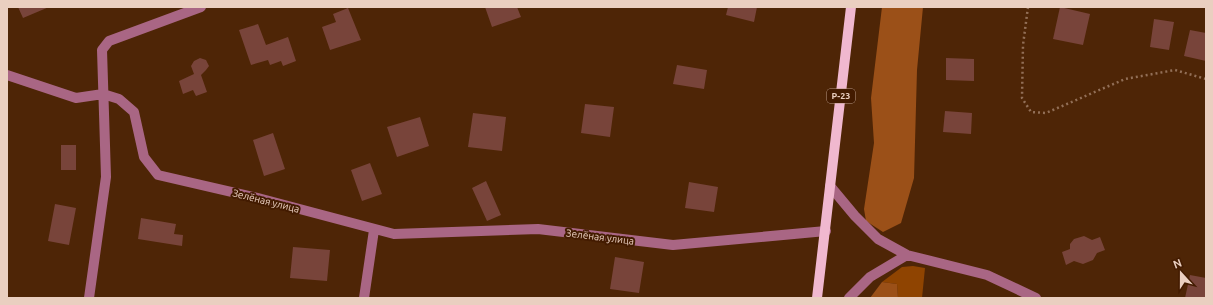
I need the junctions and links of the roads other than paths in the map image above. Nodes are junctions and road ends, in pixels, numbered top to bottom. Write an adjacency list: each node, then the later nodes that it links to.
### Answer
1 (201, 7): 4 (street)
2 (851, 7): 5 (main road, Р-23)
3 (7, 75): 4 (street)
4 (103, 94): 6 (street, Зелёная улица); 9 (street)
5 (830, 186): 7 (main road, Р-23); 8 (street)
6 (374, 230): 7 (street, Зелёная улица); 10 (street)
7 (826, 231): 11 (main road, Р-23)
8 (907, 256): 12 (street); 13 (street)
9 (89, 298)
10 (364, 298)
11 (817, 298)
12 (849, 298)
13 (1036, 298)

